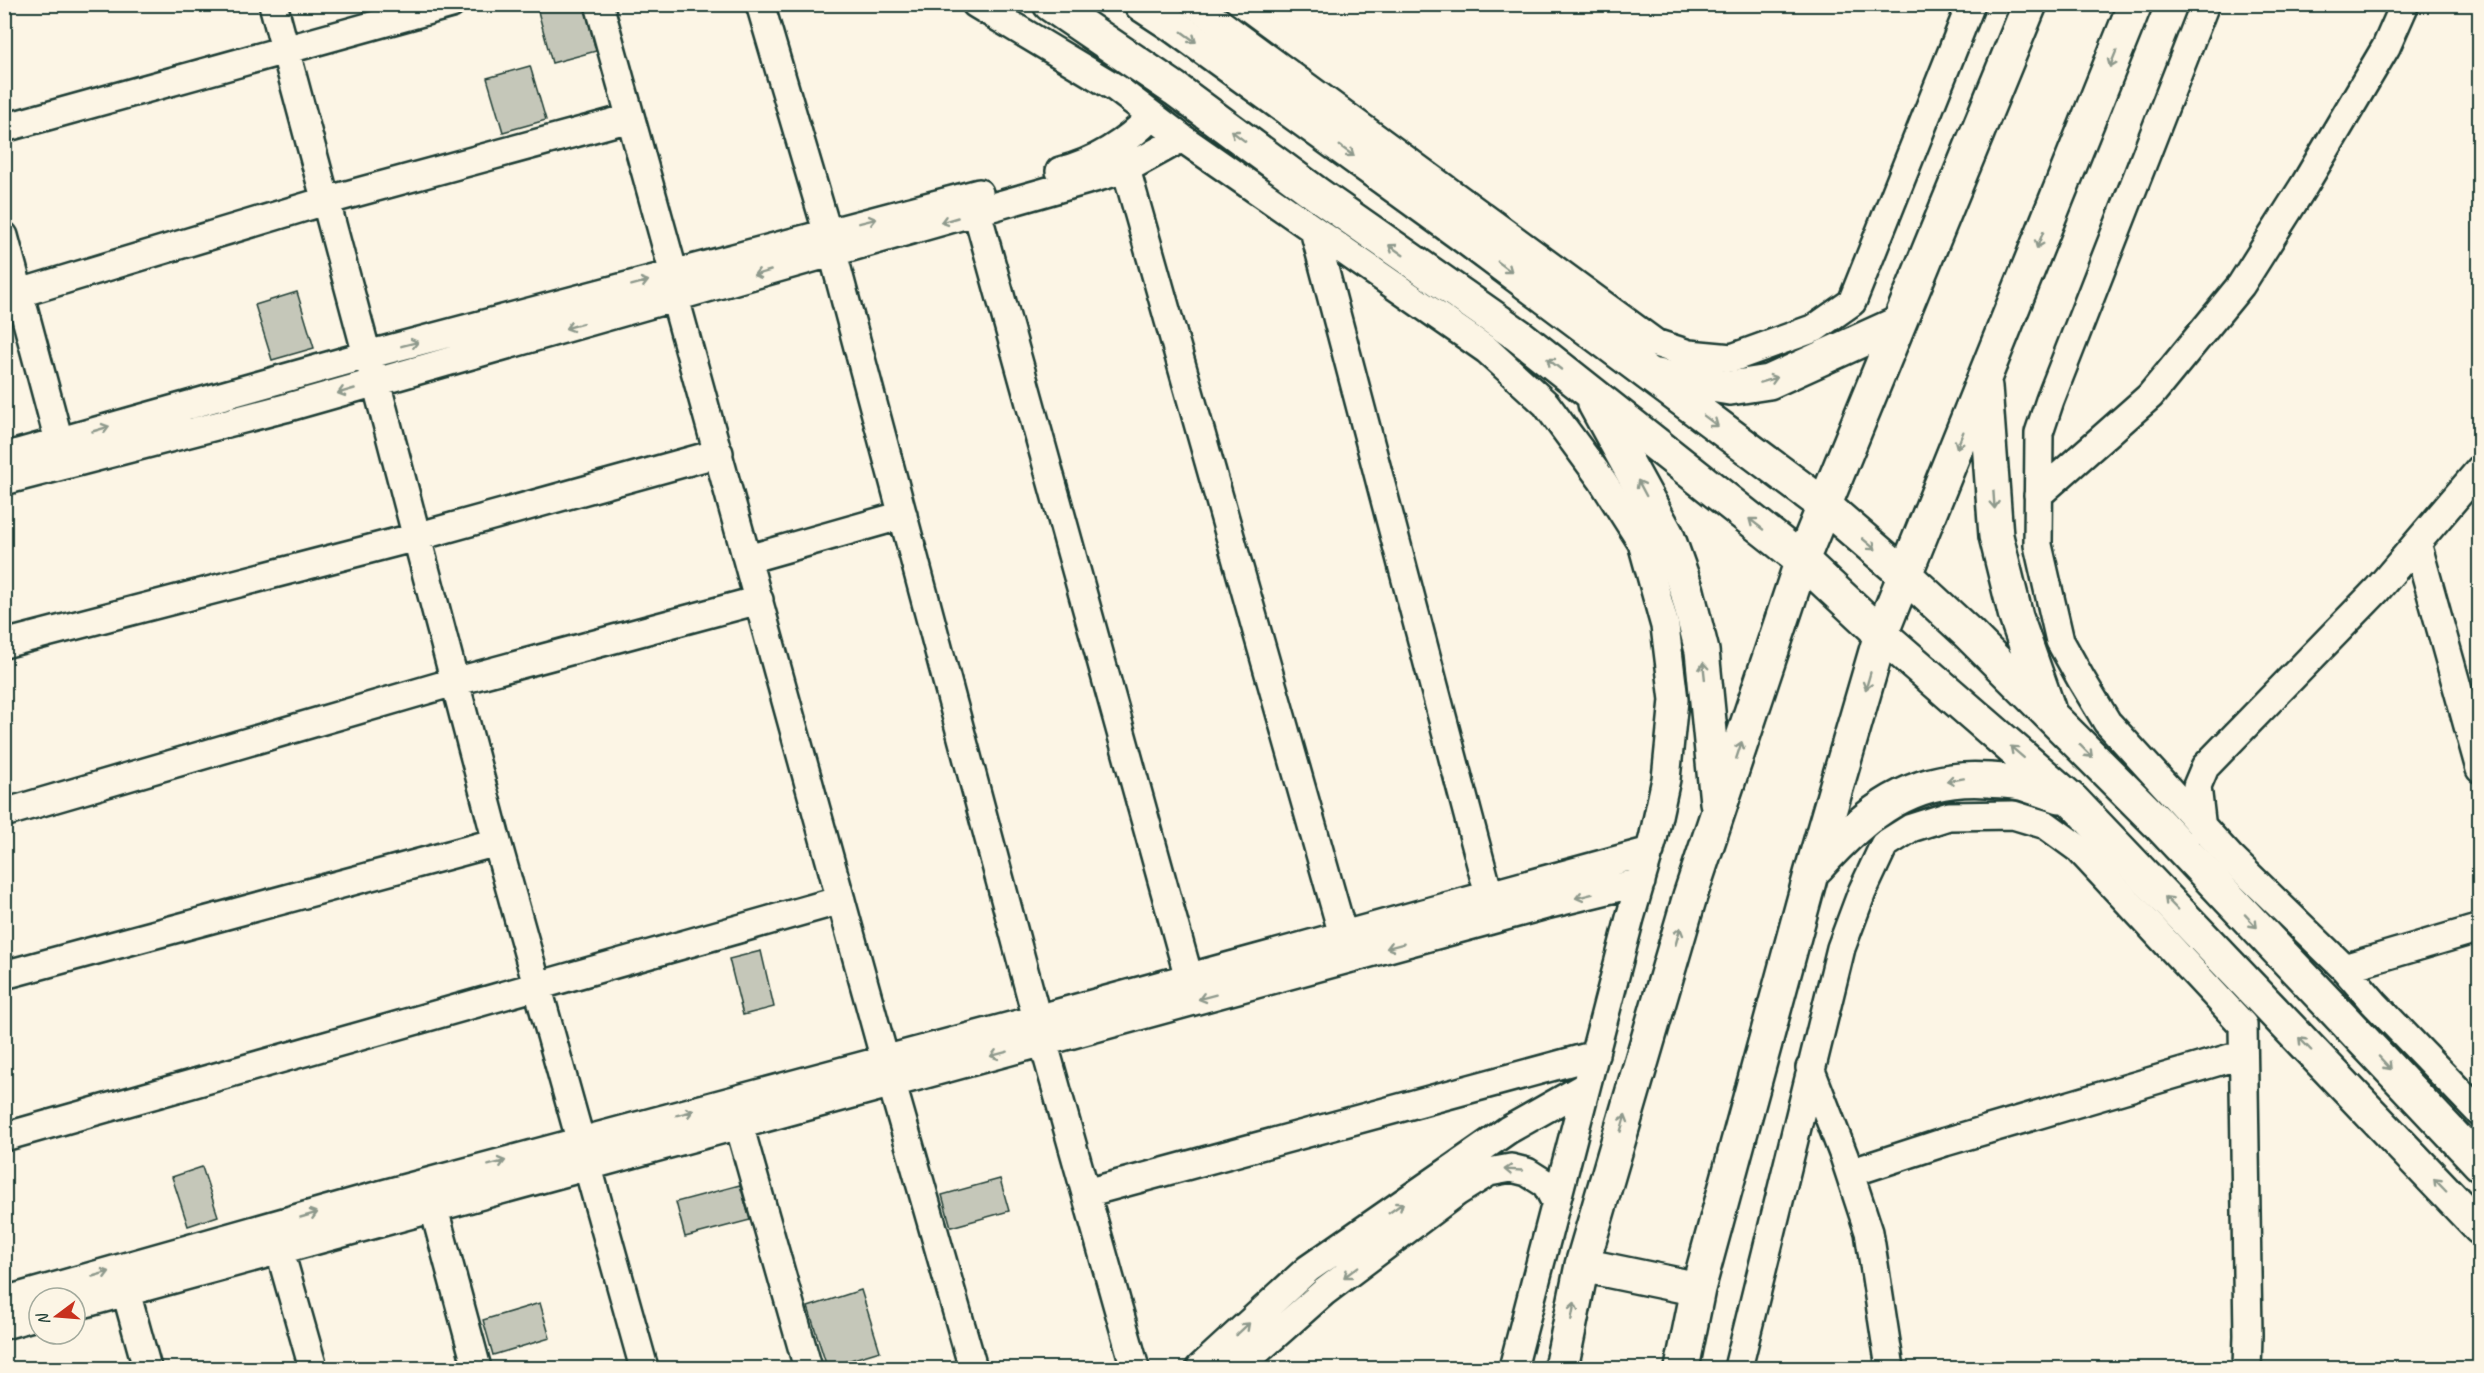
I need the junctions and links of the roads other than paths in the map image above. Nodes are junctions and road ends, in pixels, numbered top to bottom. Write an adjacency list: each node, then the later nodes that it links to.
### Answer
1 (273, 4): 14 (street)
2 (452, 4): 14 (street)
3 (599, 4): 16 (street)
4 (760, 4): 24 (street)
5 (976, 4): 15 (street)
6 (1050, 4): 32 (main road, one-way to 6)
7 (1141, 4): 29 (main road, one-way to 29)
8 (1194, 4): 9 (street)
9 (1971, 4)
10 (2030, 4): 27 (main road)
11 (2135, 4): 30 (main road, one-way to 30)
12 (2205, 4): 38 (street)
13 (2405, 4): 38 (street)
14 (285, 49): 17 (street); 20 (street)
15 (1152, 116): 18 (street); 24 (street, one-way to 15)
16 (630, 118): 20 (street); 25 (street)
17 (4, 128)
18 (1182, 138): 19 (street); 22 (street)
19 (1126, 169): 21 (street); 64 (street)
20 (325, 201): 26 (street); 28 (street)
21 (977, 212): 24 (street, one-way to 24); 67 (street)
22 (1314, 230): 57 (street); 60 (street)
23 (4, 236): 26 (street)
24 (830, 242): 25 (street); 40 (street)
25 (674, 286): 28 (street, one-way to 25); 31 (street, one-way to 31); 34 (street)
26 (20, 293): 33 (street)
27 (1899, 323): 29 (main road, one-way to 27); 39 (main road)
28 (367, 355): 31 (street); 33 (street, one-way to 28)
29 (1649, 375): 39 (main road, one-way to 39)
30 (1984, 379): 45 (main road, one-way to 45); 50 (main road, one-way to 50)
31 (376, 382): 36 (street, one-way to 36); 41 (street)
32 (1587, 390): 44 (main road, one-way to 32); 54 (main road, one-way to 32)
33 (59, 441): 35 (street)
34 (719, 453): 41 (street); 43 (street)
35 (4, 457)
36 (4, 481)
37 (2476, 483): 42 (street)
38 (2038, 495): 55 (street)
39 (1825, 506): 44 (main road); 45 (main road, one-way to 45)
40 (903, 515): 43 (street); 70 (street)
41 (416, 537): 48 (street); 49 (street)
42 (2417, 543): 51 (street); 55 (street)
43 (748, 559): 46 (street)
44 (1802, 560): 47 (main road); 54 (main road, one-way to 44)
45 (1905, 575): 47 (main road); 50 (main road)
46 (759, 600): 49 (street); 62 (street)
47 (1881, 634): 52 (main road, one-way to 47); 58 (main road, one-way to 58)
48 (4, 644)
49 (454, 682): 53 (street); 56 (street)
50 (2050, 715): 61 (main road, one-way to 61)
51 (2480, 769)
52 (2073, 801): 58 (main road, one-way to 58); 86 (main road, one-way to 52)
53 (4, 813)
54 (1718, 813): 88 (main road, one-way to 54)
55 (2200, 823): 61 (street); 65 (street)
56 (497, 842): 66 (street); 68 (street)
57 (1650, 851): 59 (street); 60 (street)
58 (1810, 874): 89 (main road)
59 (1641, 882): 70 (street, one-way to 70); 71 (street)
60 (1489, 895): 64 (street)
61 (2226, 895): 80 (main road, one-way to 80)
62 (842, 900): 68 (street); 74 (street)
63 (2480, 928): 65 (street)
64 (1343, 935): 67 (street)
65 (2344, 968): 76 (street)
66 (4, 975)
67 (1189, 978): 70 (street)
68 (537, 986): 78 (street); 79 (street)
69 (2229, 1010): 72 (street); 73 (street); 110 (street)
70 (1040, 1030): 74 (street); 83 (street)
71 (1595, 1054): 75 (street); 83 (street)
72 (2230, 1058): 82 (street); 109 (street)
73 (1810, 1068): 82 (street); 107 (street)
74 (889, 1072): 77 (street); 79 (street, one-way to 74); 100 (street)
75 (1586, 1086): 84 (street); 102 (street, one-way to 75)
76 (2478, 1109)
77 (739, 1125): 81 (street); 99 (street)
78 (4, 1137)
79 (580, 1141): 81 (street); 87 (street, one-way to 79)
80 (2480, 1164)
81 (589, 1166): 85 (street); 98 (street)
82 (1850, 1173): 108 (street)
83 (1086, 1193): 101 (street)
84 (1556, 1203): 103 (street, one-way to 103); 104 (street)
85 (434, 1209): 87 (street); 97 (street)
86 (2480, 1228)
87 (276, 1238): 90 (street); 91 (street, one-way to 87); 96 (street)
88 (1582, 1265): 89 (main road); 105 (main road, one-way to 88)
89 (1698, 1289): 106 (main road)
90 (126, 1292): 92 (street); 95 (street)
91 (4, 1301)
92 (87, 1303)
93 (27, 1318): 94 (street)
94 (4, 1325)
95 (147, 1368)
96 (313, 1368)
97 (477, 1368)
98 (644, 1368)
99 (808, 1368)
100 (974, 1368)
101 (1134, 1368)
102 (1200, 1368)
103 (1238, 1368)
104 (1514, 1368)
105 (1561, 1368)
106 (1682, 1368)
107 (1738, 1368)
108 (1890, 1368)
109 (2230, 1368)
110 (2247, 1368)

